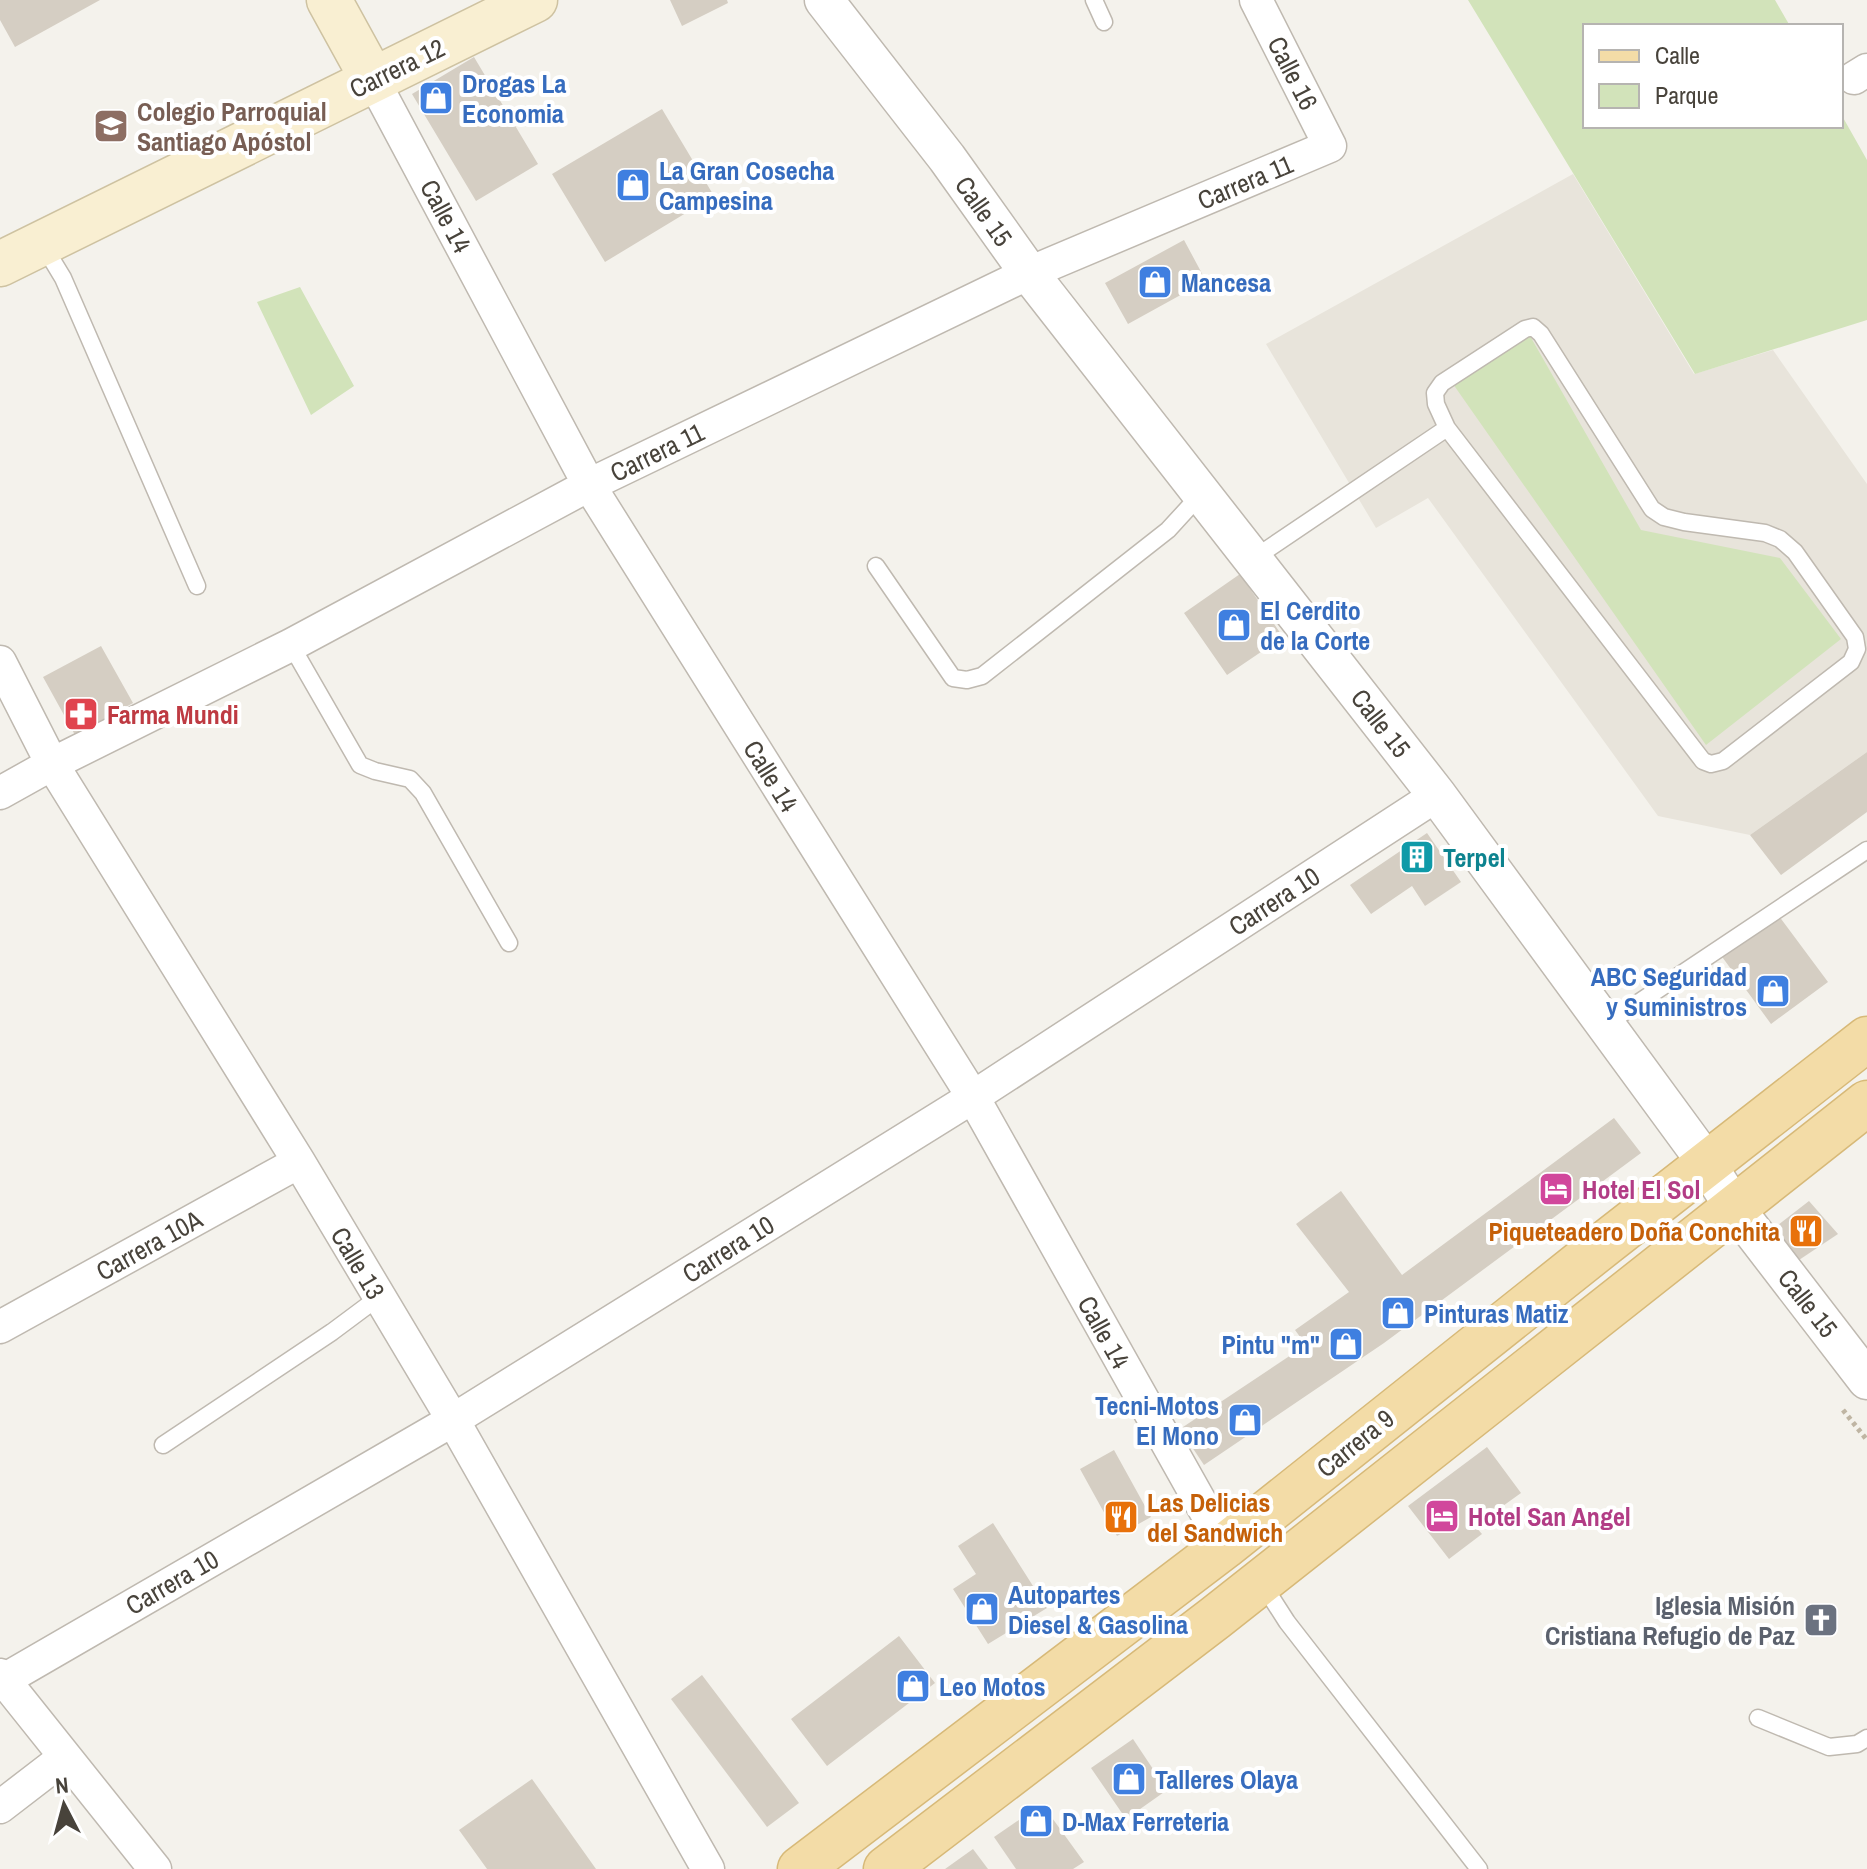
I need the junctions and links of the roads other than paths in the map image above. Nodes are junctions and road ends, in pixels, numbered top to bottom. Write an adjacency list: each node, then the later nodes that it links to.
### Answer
1 (329, 0): 7 (main road, Calle 14)
2 (535, 0): 7 (main road, Carrera 12)
3 (824, 0): 11 (street, Calle 15)
4 (1094, 0): 6 (lane)
5 (1256, 0): 8 (street, Calle 16)
6 (1104, 22)
7 (373, 80): 9 (main road, Carrera 12); 13 (street, Calle 14)
8 (1330, 146): 11 (street, Carrera 11)
9 (42, 243): 10 (main road, Carrera 12); 17 (lane)
10 (0, 264)
11 (1029, 273): 13 (street, Carrera 11); 14 (street, Calle 15)
12 (1447, 428): 12 (lane); 15 (lane)
13 (589, 485): 18 (street, Carrera 11); 27 (street, Calle 14)
14 (1201, 494): 15 (street, Calle 15); 16 (lane)
15 (1253, 559): 22 (street, Calle 15)
16 (876, 566)
17 (197, 586)
18 (291, 645): 20 (street, Carrera 11); 24 (lane)
19 (0, 662): 20 (street, Calle 13)
20 (52, 764): 21 (street, Carrera 11); 29 (street, Calle 13)
21 (0, 793)
22 (1437, 795): 25 (street, Calle 15); 27 (street, Carrera 10)
23 (1864, 858): 25 (lane)
24 (509, 943)
25 (1605, 1025): 30 (street, Calle 15)
26 (1867, 1039): 30 (main road, Carrera 9)
27 (973, 1097): 35 (street, Carrera 10); 37 (street, Calle 14)
28 (1867, 1103): 31 (main road, Carrera 9)
29 (299, 1162): 32 (street, Calle 13); 33 (street, Carrera 10A)
30 (1706, 1164): 31 (street, Calle 15); 37 (main road, Carrera 9)
31 (1734, 1207): 34 (street, Calle 15); 38 (main road, Carrera 9)
32 (379, 1297): 35 (street, Calle 13); 36 (lane)
33 (0, 1327)
34 (1867, 1380)
35 (453, 1420): 39 (street, Carrera 10); 45 (street, Calle 13)
36 (163, 1445)
37 (1225, 1546): 46 (main road, Carrera 9)
38 (1261, 1582): 47 (main road, Carrera 9); 48 (lane)
39 (2, 1677): 42 (street)
40 (1758, 1718): 41 (lane)
41 (1867, 1738)
42 (65, 1757): 43 (street); 44 (street)
43 (0, 1807)
44 (155, 1869)
45 (708, 1869)
46 (800, 1869)
47 (886, 1869)
48 (1479, 1869)

